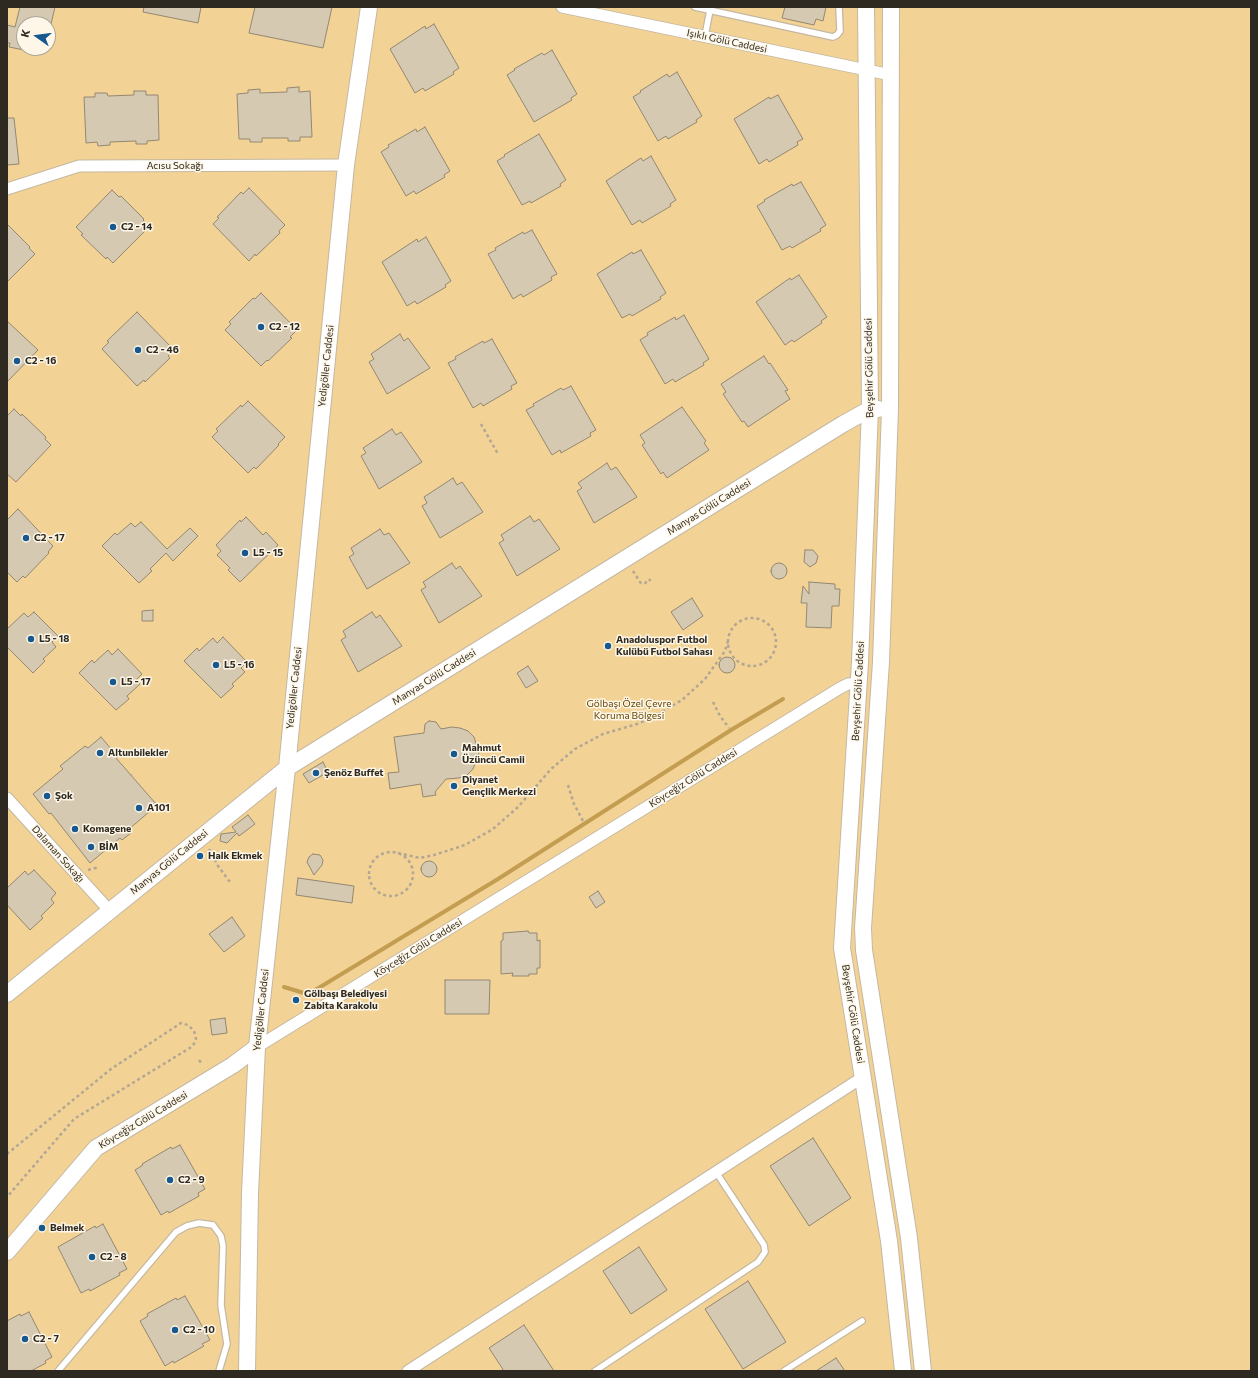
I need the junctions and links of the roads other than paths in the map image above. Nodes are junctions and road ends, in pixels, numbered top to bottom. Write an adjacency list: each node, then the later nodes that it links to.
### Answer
1 (369, 7): 11 (main road, Yedigöller Caddesi)
2 (562, 7): 8 (street, Işıklı Gölü Caddesi)
3 (695, 7): 7 (lane)
4 (840, 7): 7 (lane)
5 (866, 7): 9 (main road, Beyşehir Gölü Caddesi)
6 (891, 7): 10 (main road)
7 (710, 10): 8 (lane)
8 (705, 36): 9 (street, Işıklı Gölü Caddesi)
9 (865, 69): 10 (street, Işıklı Gölü Caddesi); 13 (main road, Beyşehir Gölü Caddesi)
10 (891, 75): 14 (main road)
11 (346, 164): 12 (street, Acısu Sokağı); 20 (main road, Yedigöller Caddesi)
12 (7, 189)
13 (870, 409): 14 (main road); 15 (main road, Beyşehir Gölü Caddesi); 20 (main road, Manyas Gölü Caddesi)
14 (890, 410): 16 (main road)
15 (860, 662): 16 (main road); 17 (main road, Beyşehir Gölü Caddesi)
16 (881, 662): 19 (main road)
17 (859, 684): 18 (main road, Beyşehir Gölü Caddesi); 24 (street, Köyceğiz Gölü Caddesi)
18 (858, 700): 19 (main road); 25 (main road, Beyşehir Gölü Caddesi)
19 (878, 701): 36 (main road)
20 (287, 768): 22 (main road, Manyas Gölü Caddesi); 24 (main road, Yedigöller Caddesi)
21 (7, 798): 22 (street, Dalaman Sokağı)
22 (109, 910): 23 (main road, Manyas Gölü Caddesi)
23 (7, 994)
24 (257, 1048): 27 (main road, Köyceğiz Gölü Caddesi); 31 (main road, Yedigöller Caddesi)
25 (863, 1077): 26 (street); 35 (main road, Beyşehir Gölü Caddesi)
26 (716, 1172): 32 (street); 33 (lane)
27 (7, 1252)
28 (862, 1321): 34 (lane)
29 (58, 1371): 30 (lane)
30 (219, 1371)
31 (247, 1371)
32 (408, 1371)
33 (595, 1371)
34 (784, 1371)
35 (903, 1371)
36 (923, 1371)

